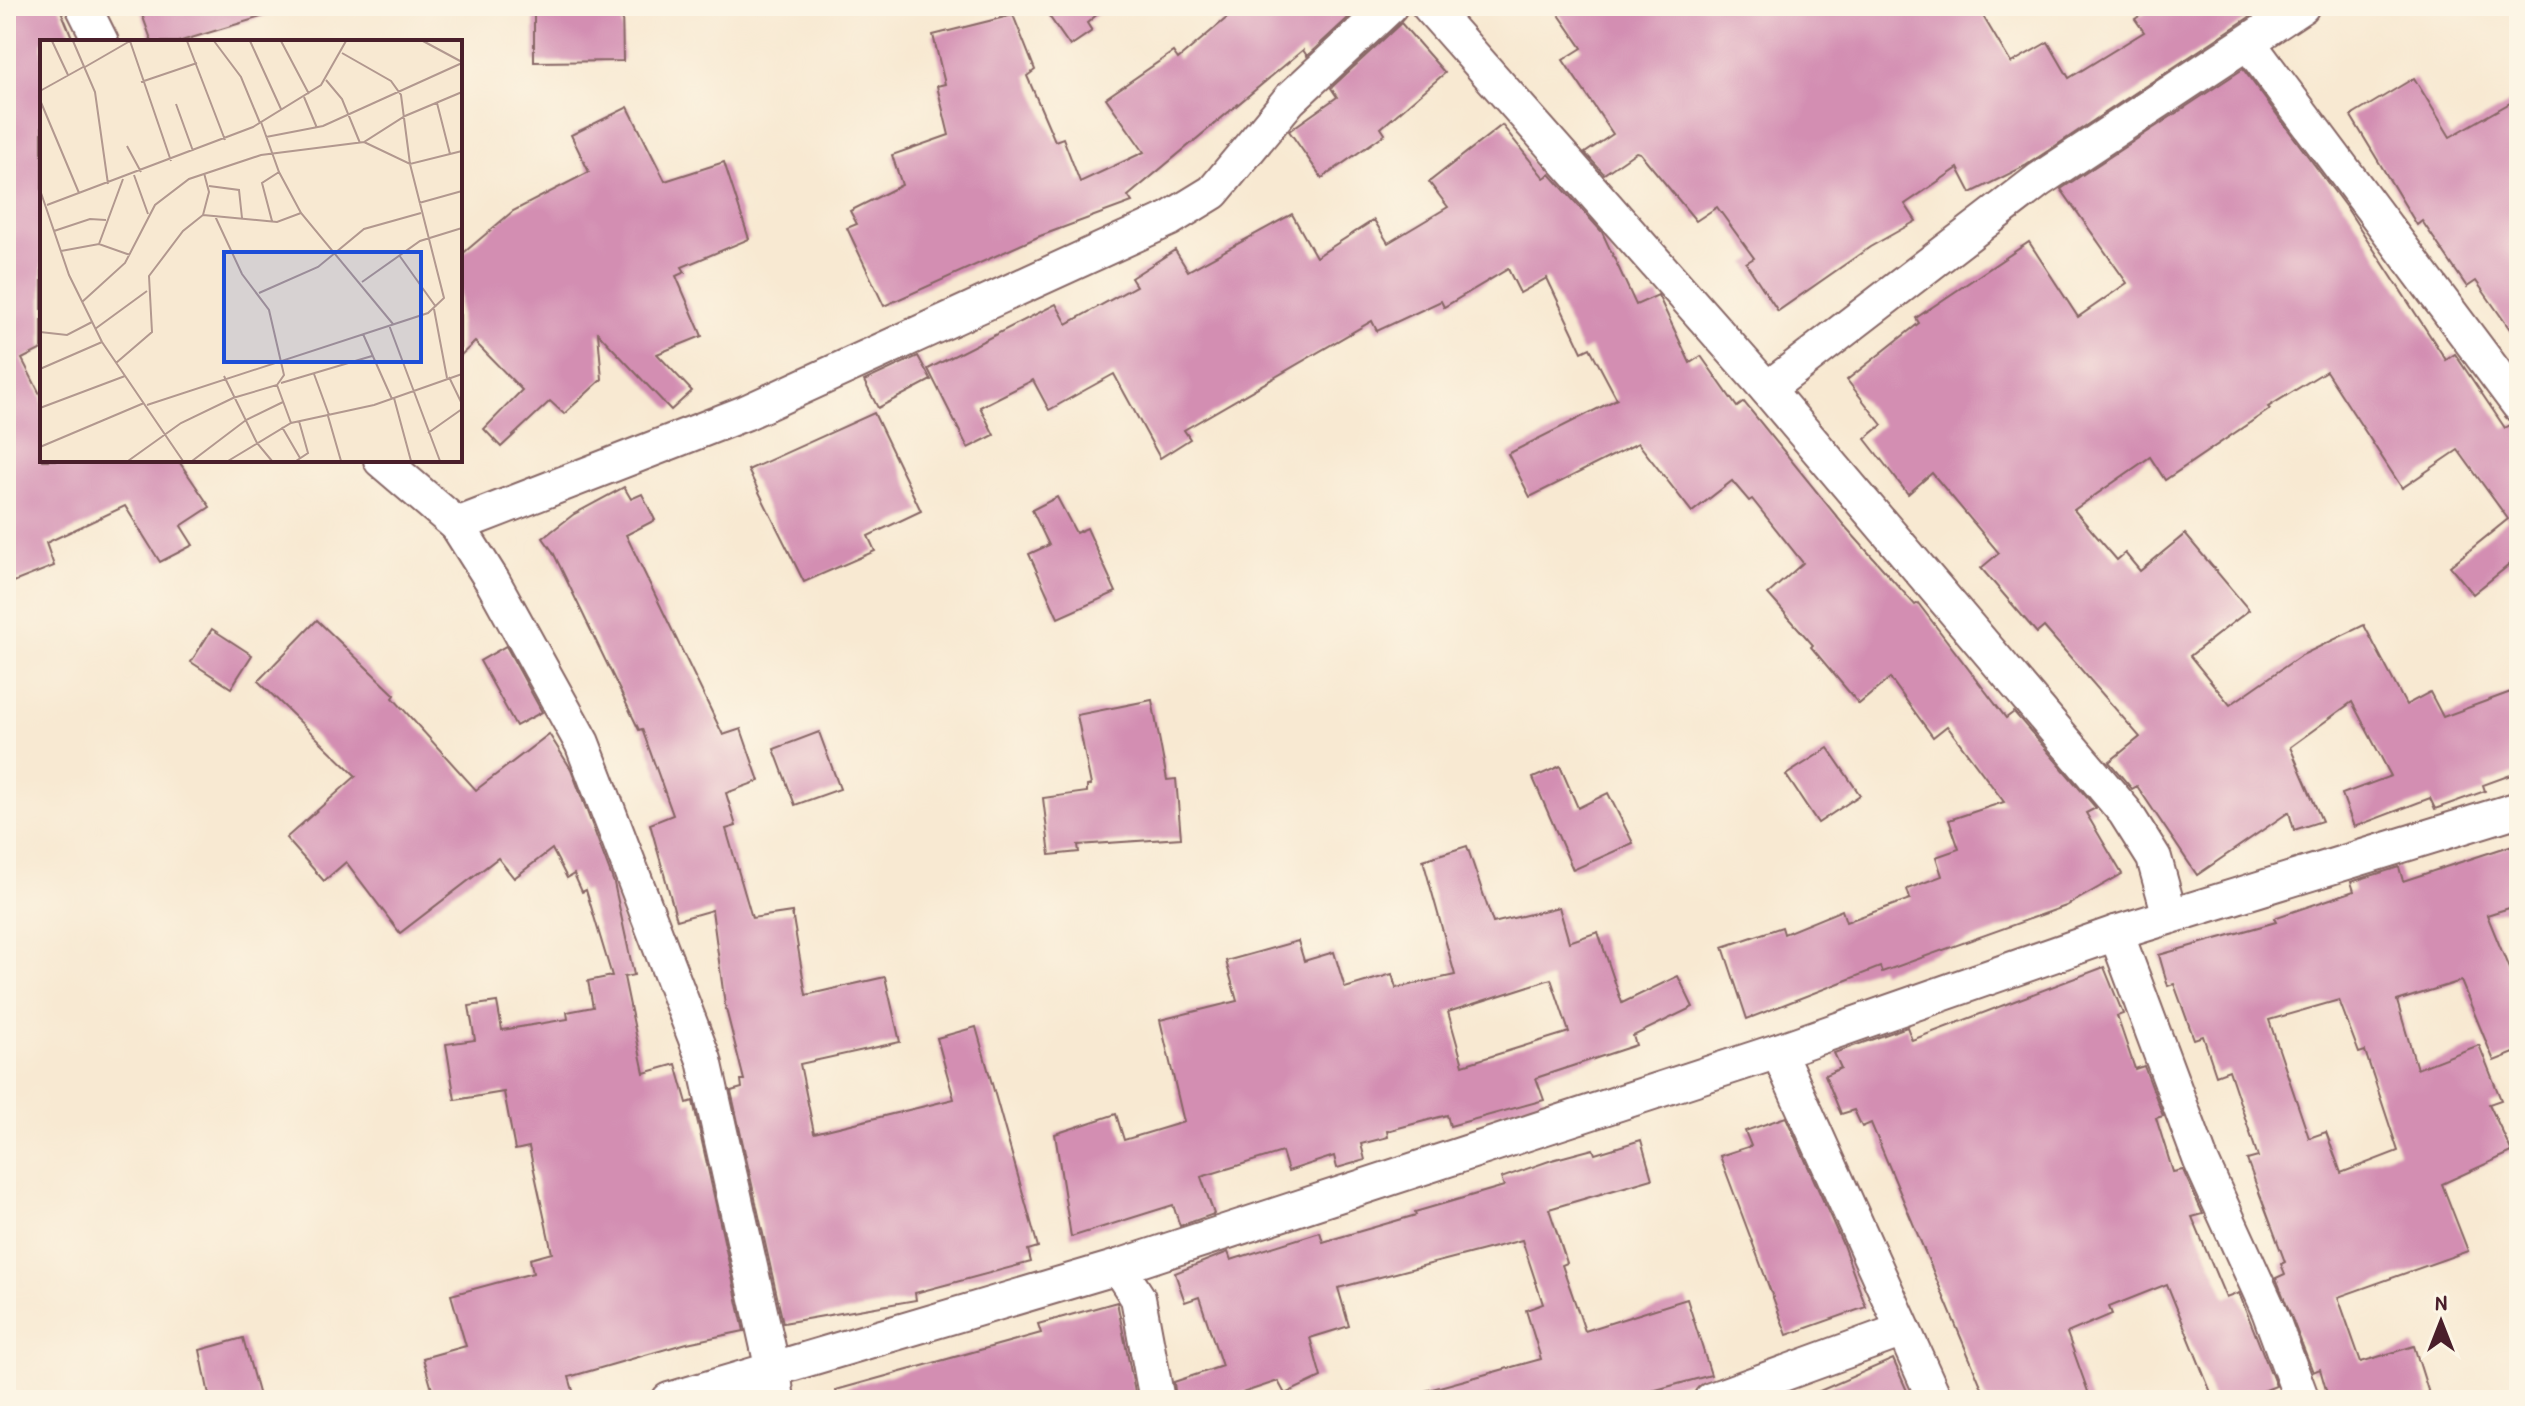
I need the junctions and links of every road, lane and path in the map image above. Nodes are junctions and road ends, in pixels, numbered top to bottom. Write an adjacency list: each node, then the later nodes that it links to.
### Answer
1 (83, 6): 5 (street)
2 (1390, 6): 10 (street)
3 (1429, 6): 7 (street)
4 (2302, 6): 6 (street)
5 (100, 40)
6 (2249, 44): 7 (street); 8 (street)
7 (1767, 389): 12 (street)
8 (2519, 405)
9 (383, 462): 10 (street)
10 (457, 525): 17 (street)
11 (2519, 809): 12 (street)
12 (2170, 916): 13 (street)
13 (2116, 933): 14 (street); 22 (street)
14 (1778, 1051): 15 (street); 16 (street)
15 (1118, 1267): 17 (street); 19 (street)
16 (1903, 1330): 20 (street); 21 (street)
17 (775, 1385): 18 (street)
18 (669, 1400)
19 (1157, 1400)
20 (1711, 1400)
21 (1935, 1400)
22 (2302, 1400)

